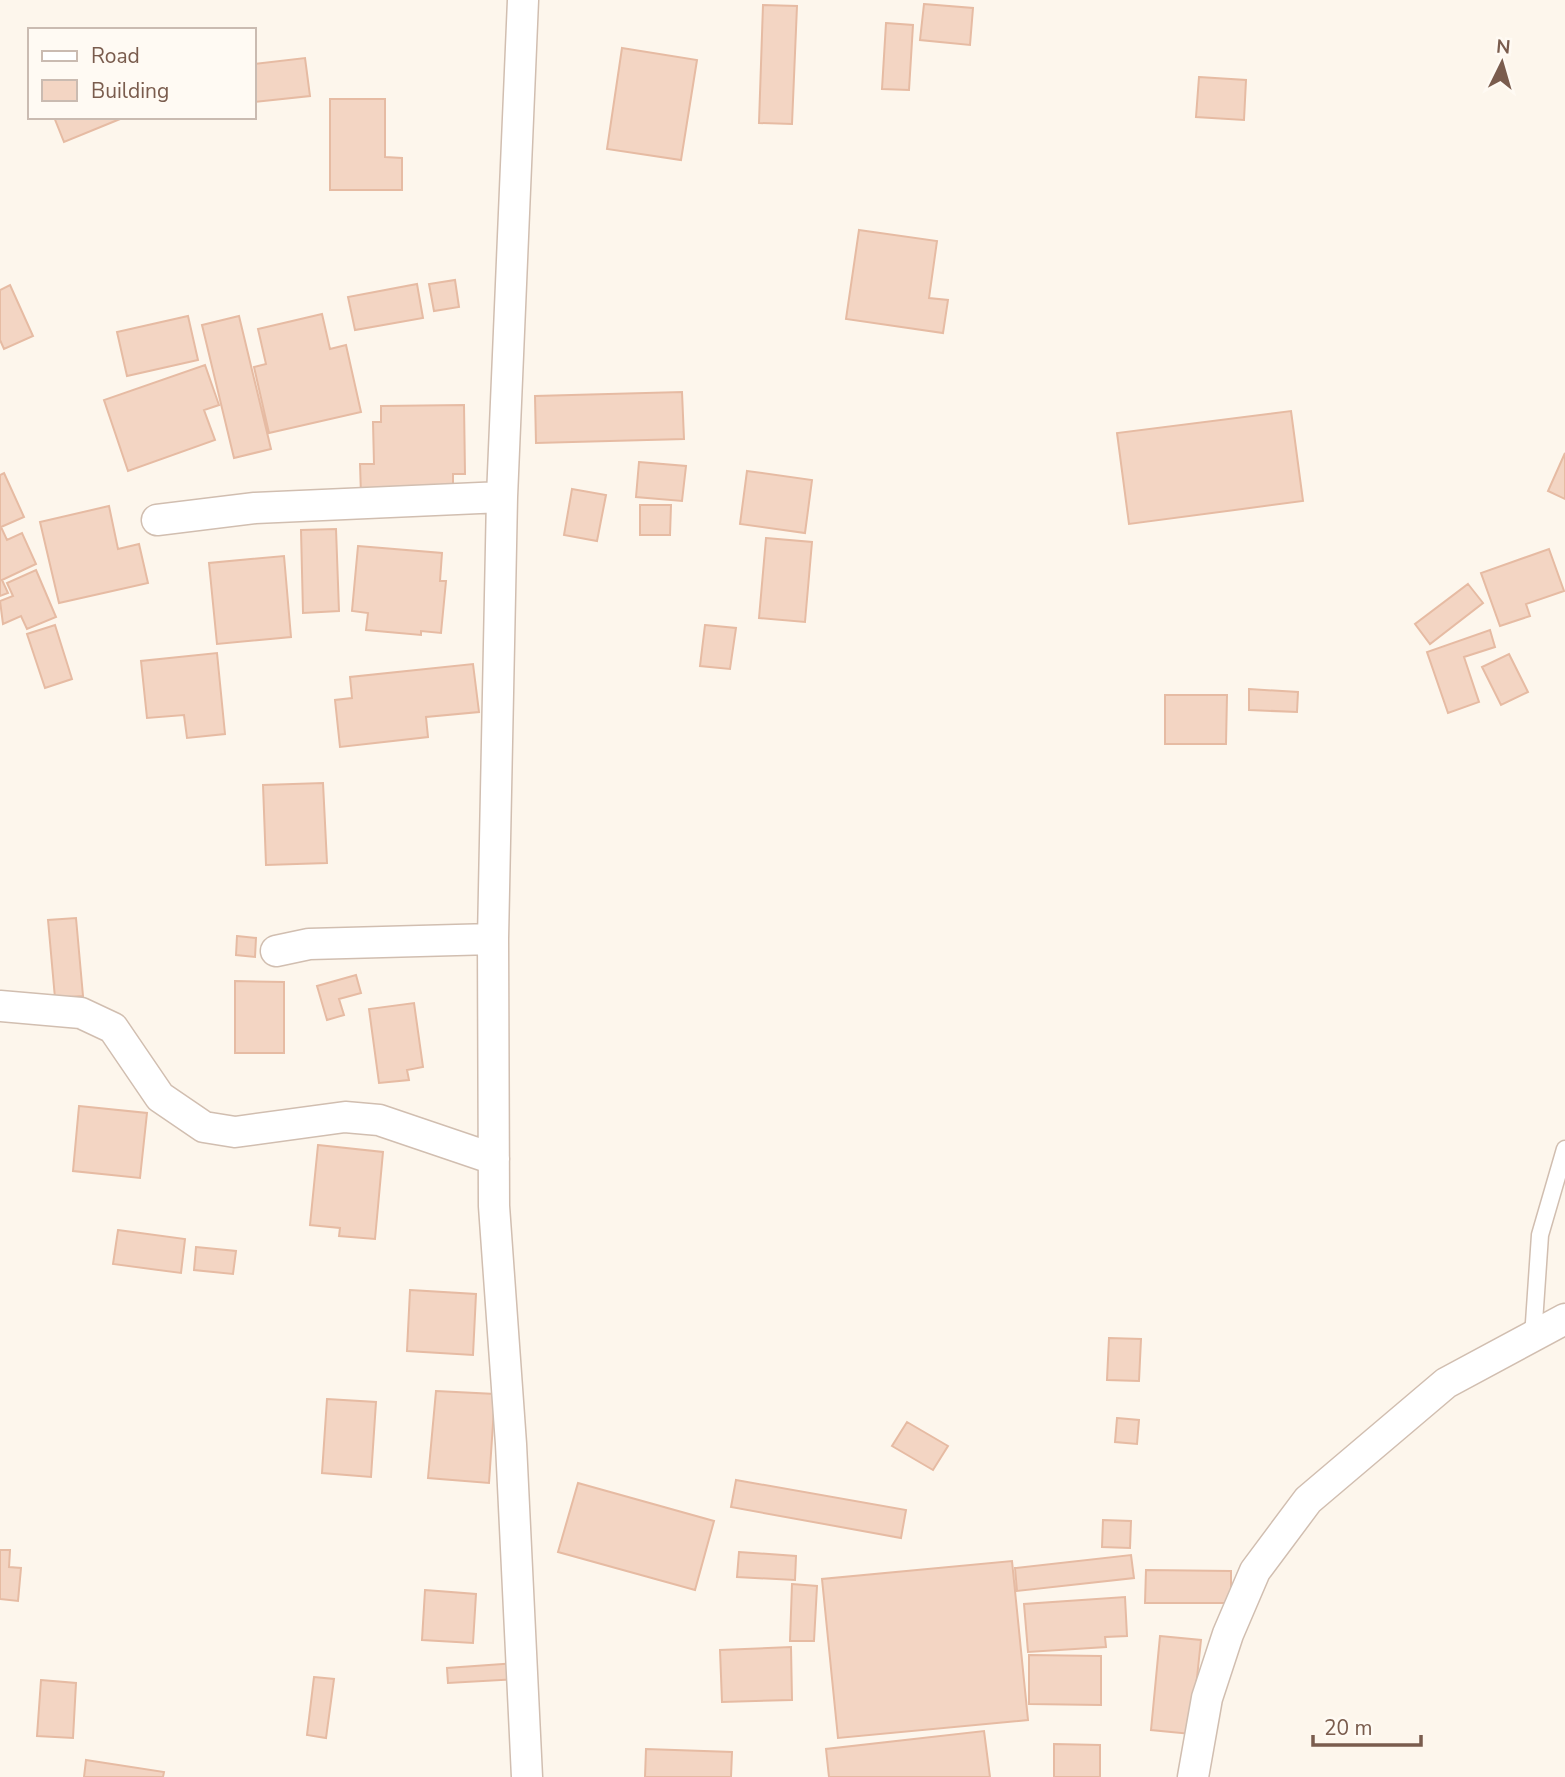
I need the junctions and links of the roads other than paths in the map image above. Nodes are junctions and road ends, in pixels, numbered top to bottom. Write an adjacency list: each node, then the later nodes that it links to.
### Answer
1 (523, 0): 2 (street)
2 (502, 497): 3 (street); 4 (street)
3 (157, 520)
4 (493, 939): 5 (street); 8 (street)
5 (276, 951)
6 (0, 1006): 8 (street)
7 (1565, 1149): 10 (lane)
8 (494, 1159): 11 (street)
9 (1565, 1319): 10 (street)
10 (1533, 1337): 12 (street)
11 (527, 1777)
12 (1193, 1777)

